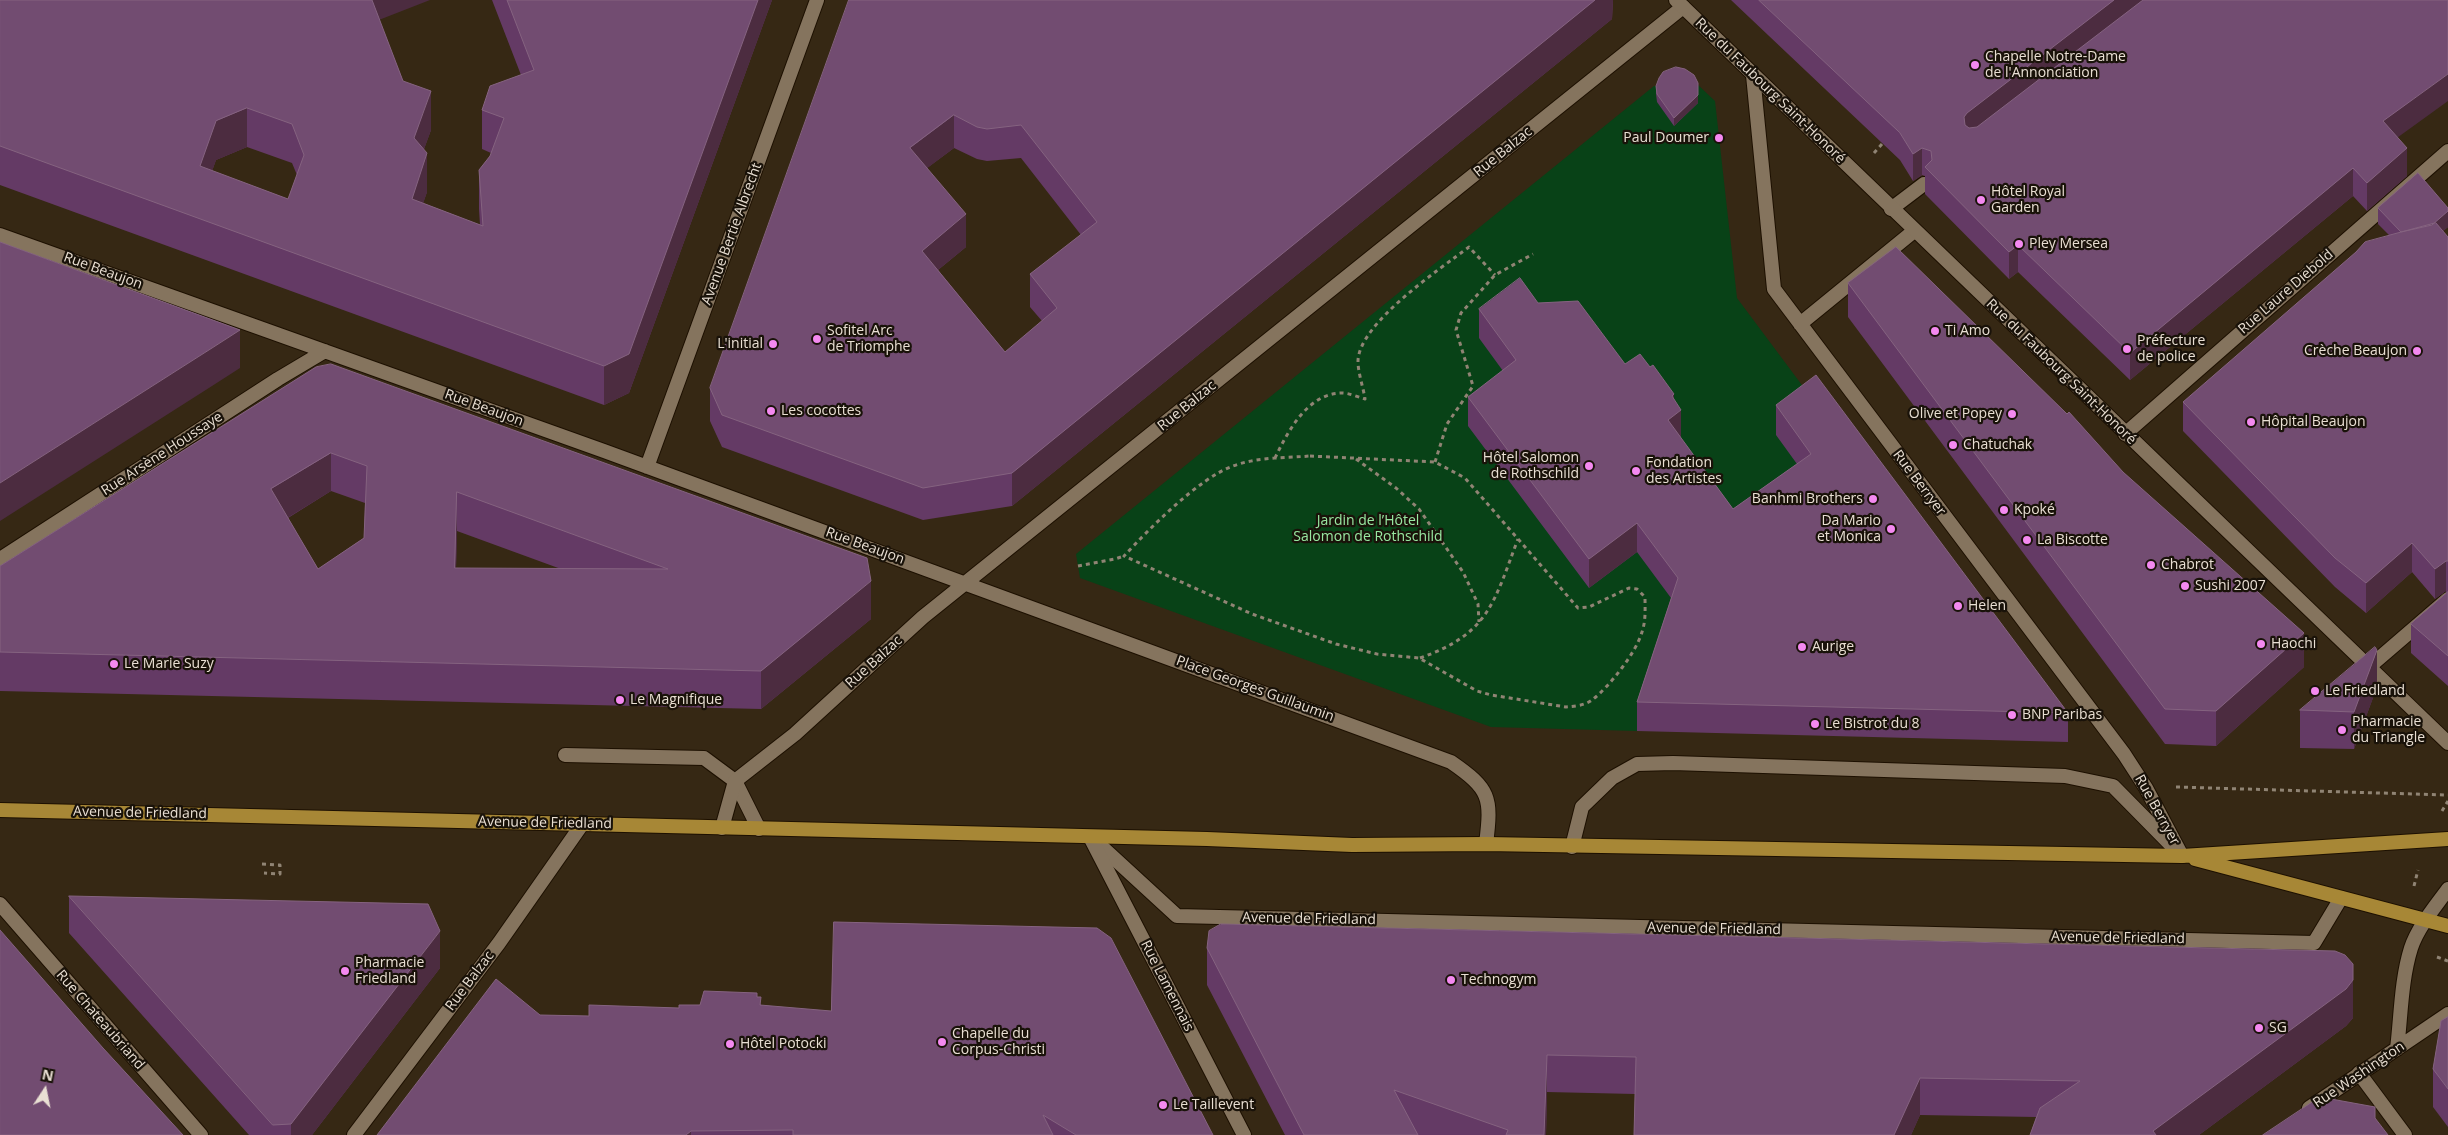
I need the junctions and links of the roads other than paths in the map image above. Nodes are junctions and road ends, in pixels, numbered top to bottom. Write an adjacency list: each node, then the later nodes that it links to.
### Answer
1 (817, 0): 12 (street, Avenue Bertie Albrecht)
2 (1679, 3): 3 (street, Rue du Faubourg Saint-Honoré); 14 (street, Rue Balzac)
3 (1753, 75): 6 (street, Rue du Faubourg Saint-Honoré); 9 (street, Rue Berryer)
4 (2448, 151): 11 (street, Rue Laure Diebold)
5 (1924, 184): 6 (street)
6 (1891, 209): 7 (street, Rue du Faubourg Saint-Honoré)
7 (1914, 231): 9 (street); 11 (street, Rue du Faubourg Saint-Honoré)
8 (0, 235): 10 (street, Rue Beaujon)
9 (1800, 324): 28 (street, Rue Berryer)
10 (325, 350): 12 (street, Rue Beaujon); 13 (street, Rue Arsène Houssaye)
11 (2124, 434): 16 (street, Rue du Faubourg Saint-Honoré)
12 (647, 468): 14 (street, Rue Beaujon)
13 (0, 559)
14 (967, 583): 19 (street, Rue Balzac); 26 (street, Place Georges Guillaumin)
15 (2448, 599): 16 (street)
16 (2369, 667): 17 (street, Rue du Faubourg Saint-Honoré)
17 (2448, 742)
18 (565, 755): 19 (street)
19 (735, 781): 22 (street); 23 (street)
20 (0, 810): 21 (main road, Avenue de Friedland)
21 (583, 823): 22 (main road, Avenue de Friedland); 39 (street, Rue Balzac)
22 (722, 828): 23 (main road, Avenue de Friedland)
23 (759, 830): 24 (main road, Avenue de Friedland)
24 (1090, 837): 26 (main road, Avenue de Friedland); 30 (street, Avenue de Friedland); 40 (street, Rue Lamennais)
25 (2448, 839): 28 (main road, Avenue de Friedland)
26 (1486, 844): 27 (main road, Avenue de Friedland)
27 (1572, 847): 28 (main road, Avenue de Friedland); 28 (street)
28 (2182, 856): 30 (main road, Avenue de Friedland)
29 (2448, 889): 32 (street)
30 (2341, 898): 32 (main road, Avenue de Friedland)
31 (0, 904): 38 (street, Rue Chateaubriand)
32 (2426, 921): 33 (main road, Avenue de Friedland); 35 (street)
33 (2448, 926)
34 (2448, 1014): 35 (street, Rue Washington)
35 (2397, 1049): 36 (street, Rue Washington)
36 (2359, 1073): 37 (street, Rue Washington); 41 (street)
37 (2296, 1116)
38 (201, 1135)
39 (354, 1135)
40 (1244, 1135)
41 (2405, 1135)

